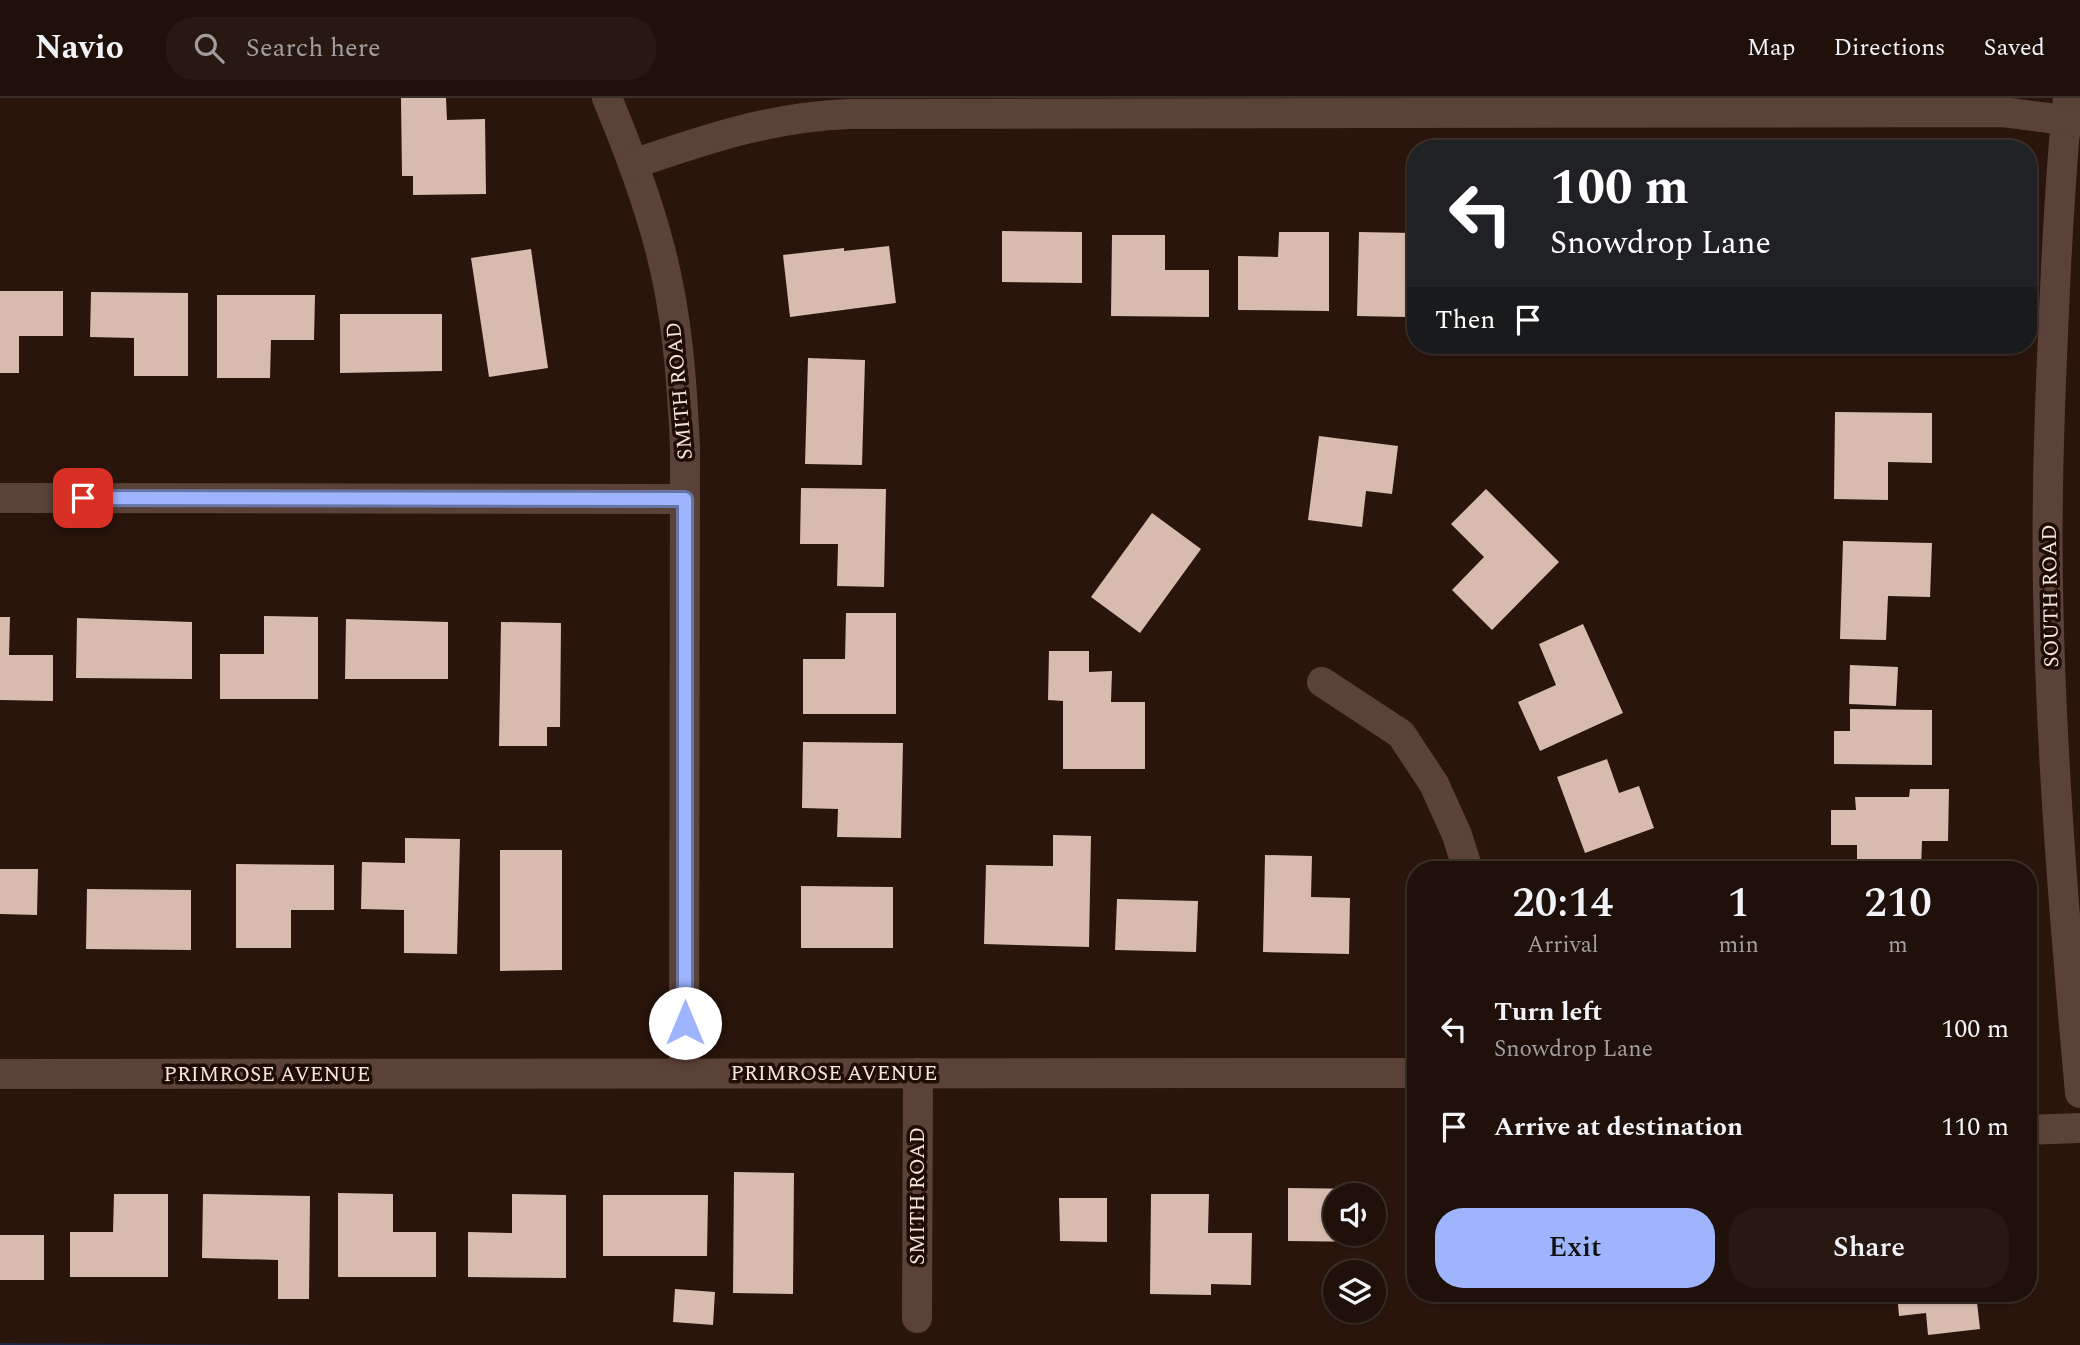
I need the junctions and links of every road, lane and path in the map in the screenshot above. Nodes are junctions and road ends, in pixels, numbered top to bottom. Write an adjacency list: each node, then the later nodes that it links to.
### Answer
1 (607, 98): 3 (street, SMITH ROAD)
2 (2071, 113): 3 (street); 8 (street, SOUTH ROAD)
3 (634, 164): 5 (street, SMITH ROAD)
4 (0, 498): 5 (street)
5 (685, 499): 9 (street, SMITH ROAD)
6 (1322, 682): 7 (street)
7 (1465, 861)
8 (2073, 930): 13 (street, SOUTH ROAD)
9 (684, 1073): 10 (street, PRIMROSE AVENUE); 12 (street, PRIMROSE AVENUE)
10 (918, 1073): 11 (street, PRIMROSE AVENUE); 16 (street, SMITH ROAD)
11 (1407, 1073)
12 (0, 1074)
13 (2080, 1093)
14 (2080, 1128): 15 (street)
15 (2037, 1130)
16 (916, 1318)

